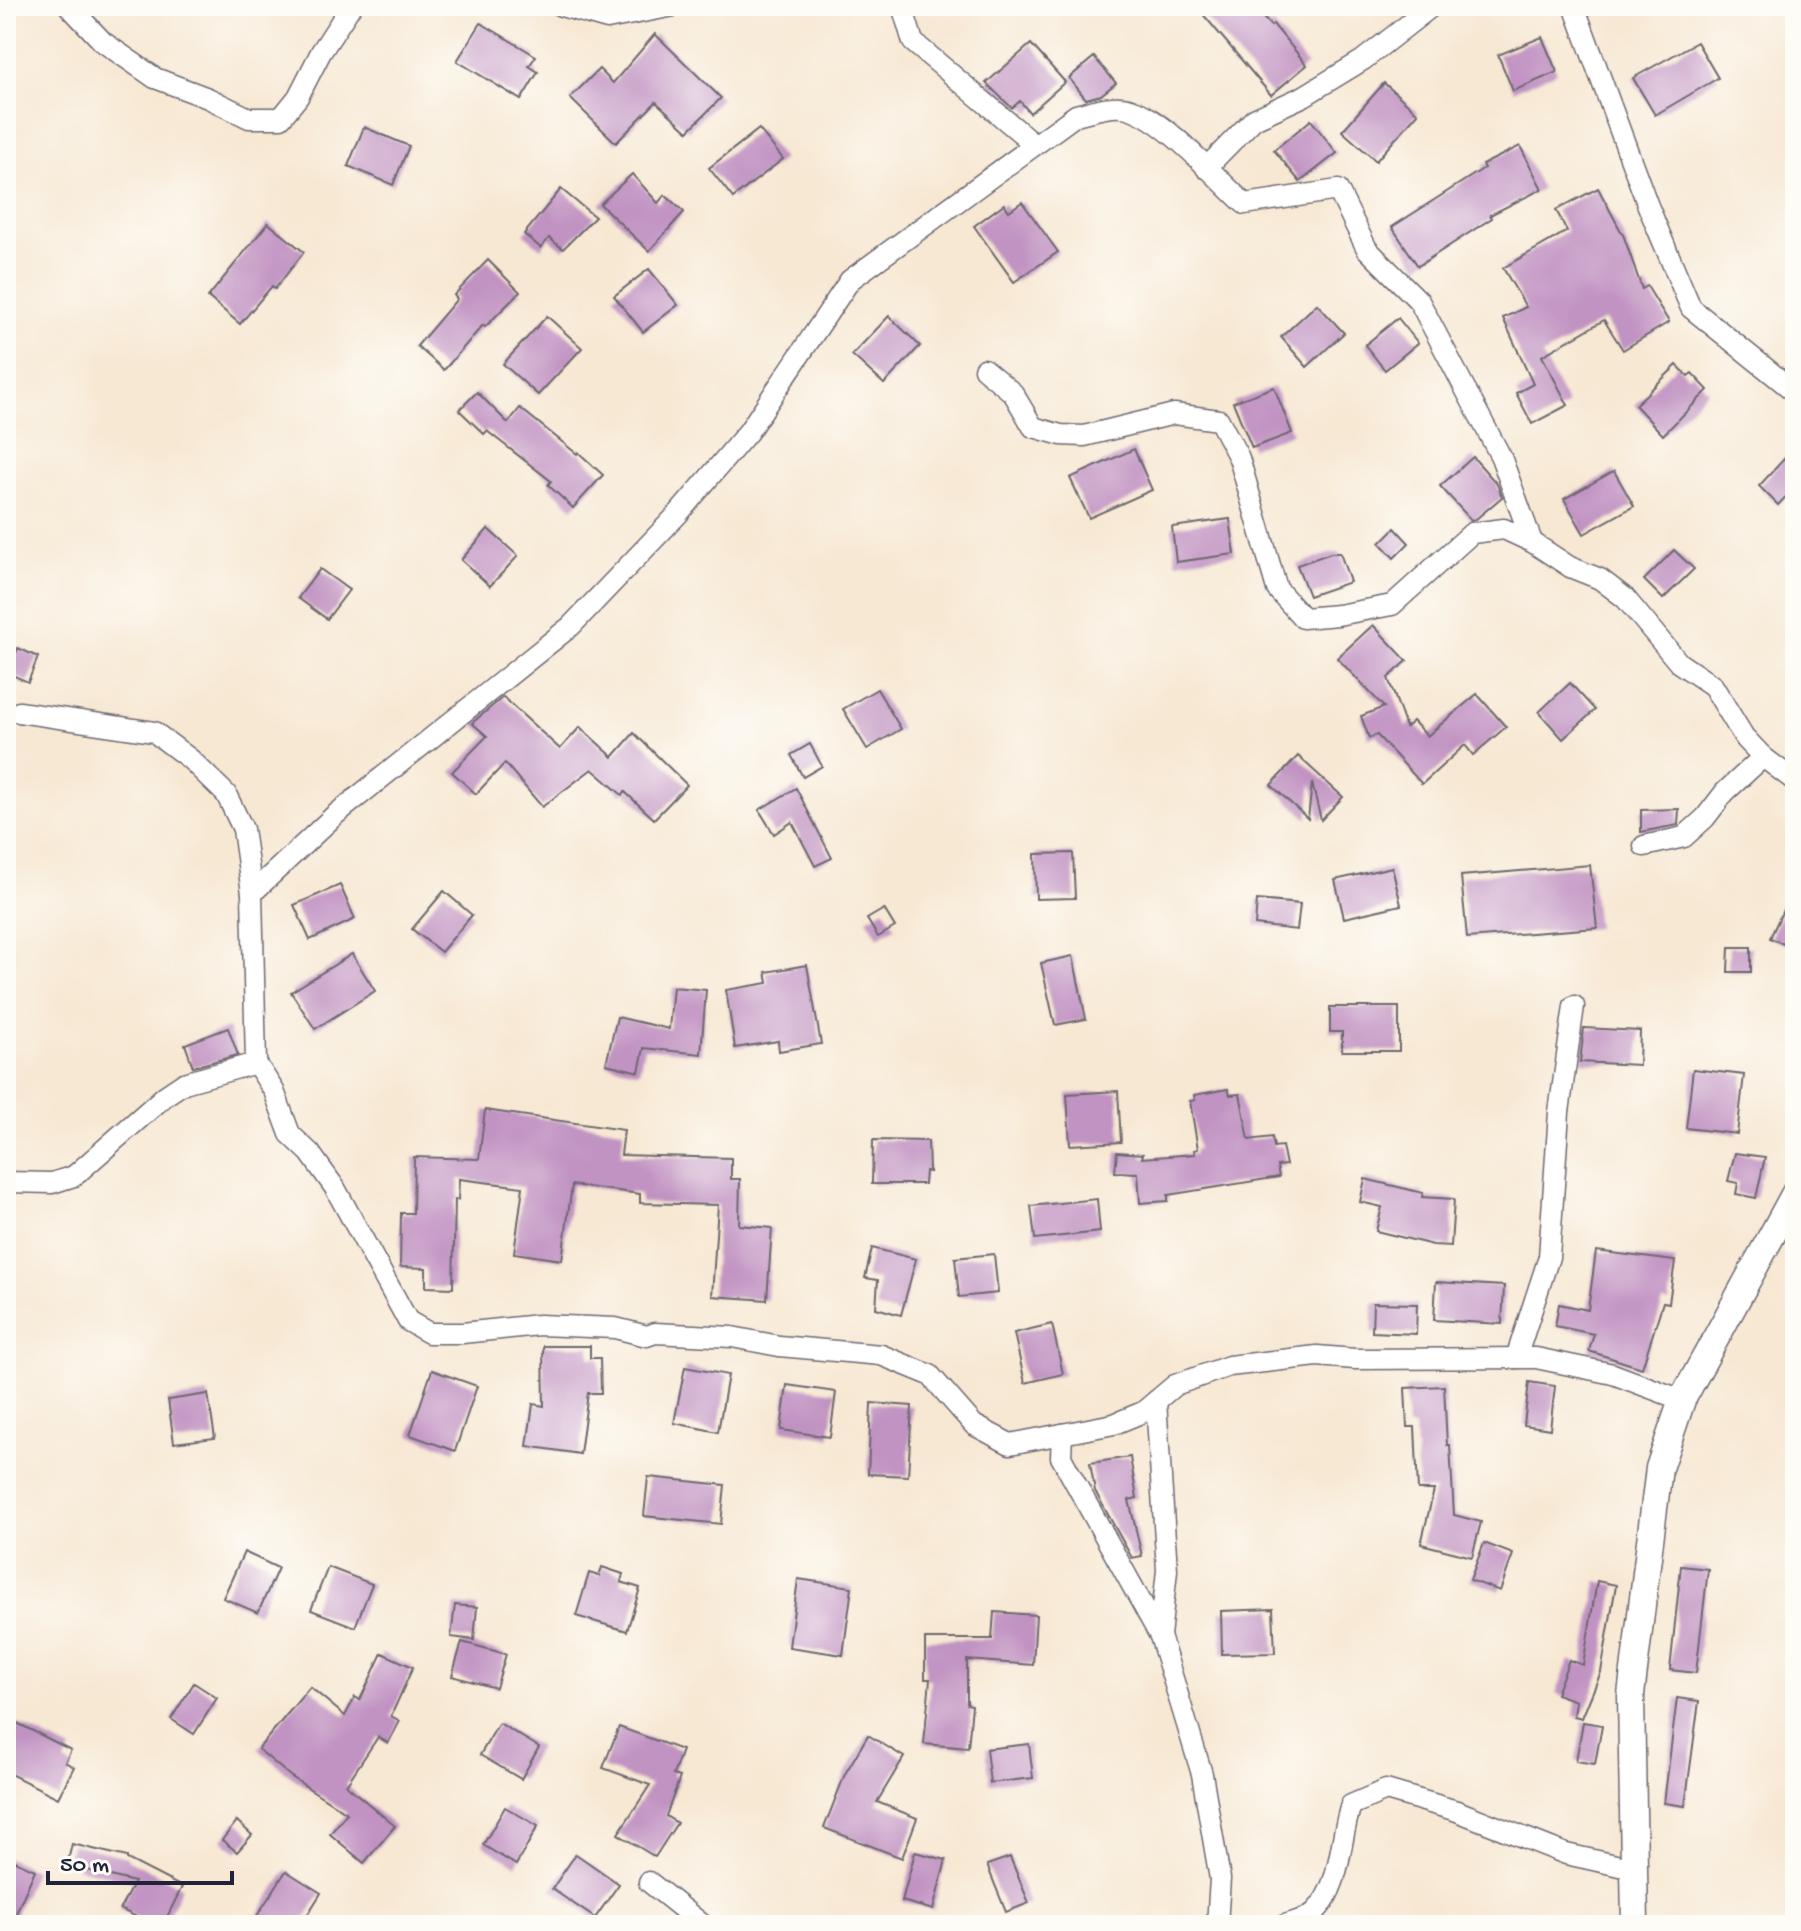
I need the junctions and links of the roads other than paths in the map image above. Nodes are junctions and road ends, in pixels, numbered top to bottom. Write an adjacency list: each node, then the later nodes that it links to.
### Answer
1 (69, 6): 2 (street)
2 (351, 6)
3 (561, 6): 4 (street)
4 (674, 6)
5 (902, 6): 8 (street)
6 (1432, 6): 9 (street)
7 (1574, 6): 11 (street)
8 (1034, 144): 9 (street); 17 (street)
9 (1206, 168): 12 (street)
10 (984, 369): 12 (street)
11 (1795, 392)
12 (1532, 542): 14 (street)
13 (19, 712): 17 (street)
14 (1763, 757): 15 (street); 16 (street)
15 (1795, 781)
16 (1644, 846)
17 (252, 893): 19 (street)
18 (1574, 1006): 22 (street)
19 (256, 1063): 20 (street); 25 (street)
20 (6, 1182)
21 (1795, 1193): 23 (street)
22 (1516, 1358): 23 (street); 24 (street)
23 (1682, 1400): 27 (street)
24 (1156, 1401): 25 (street); 26 (street)
25 (1062, 1434): 26 (street)
26 (1160, 1636): 30 (street)
27 (1634, 1869): 31 (street); 32 (street)
28 (649, 1882): 29 (street)
29 (703, 1925)
30 (1217, 1925)
31 (1285, 1925)
32 (1635, 1925)

